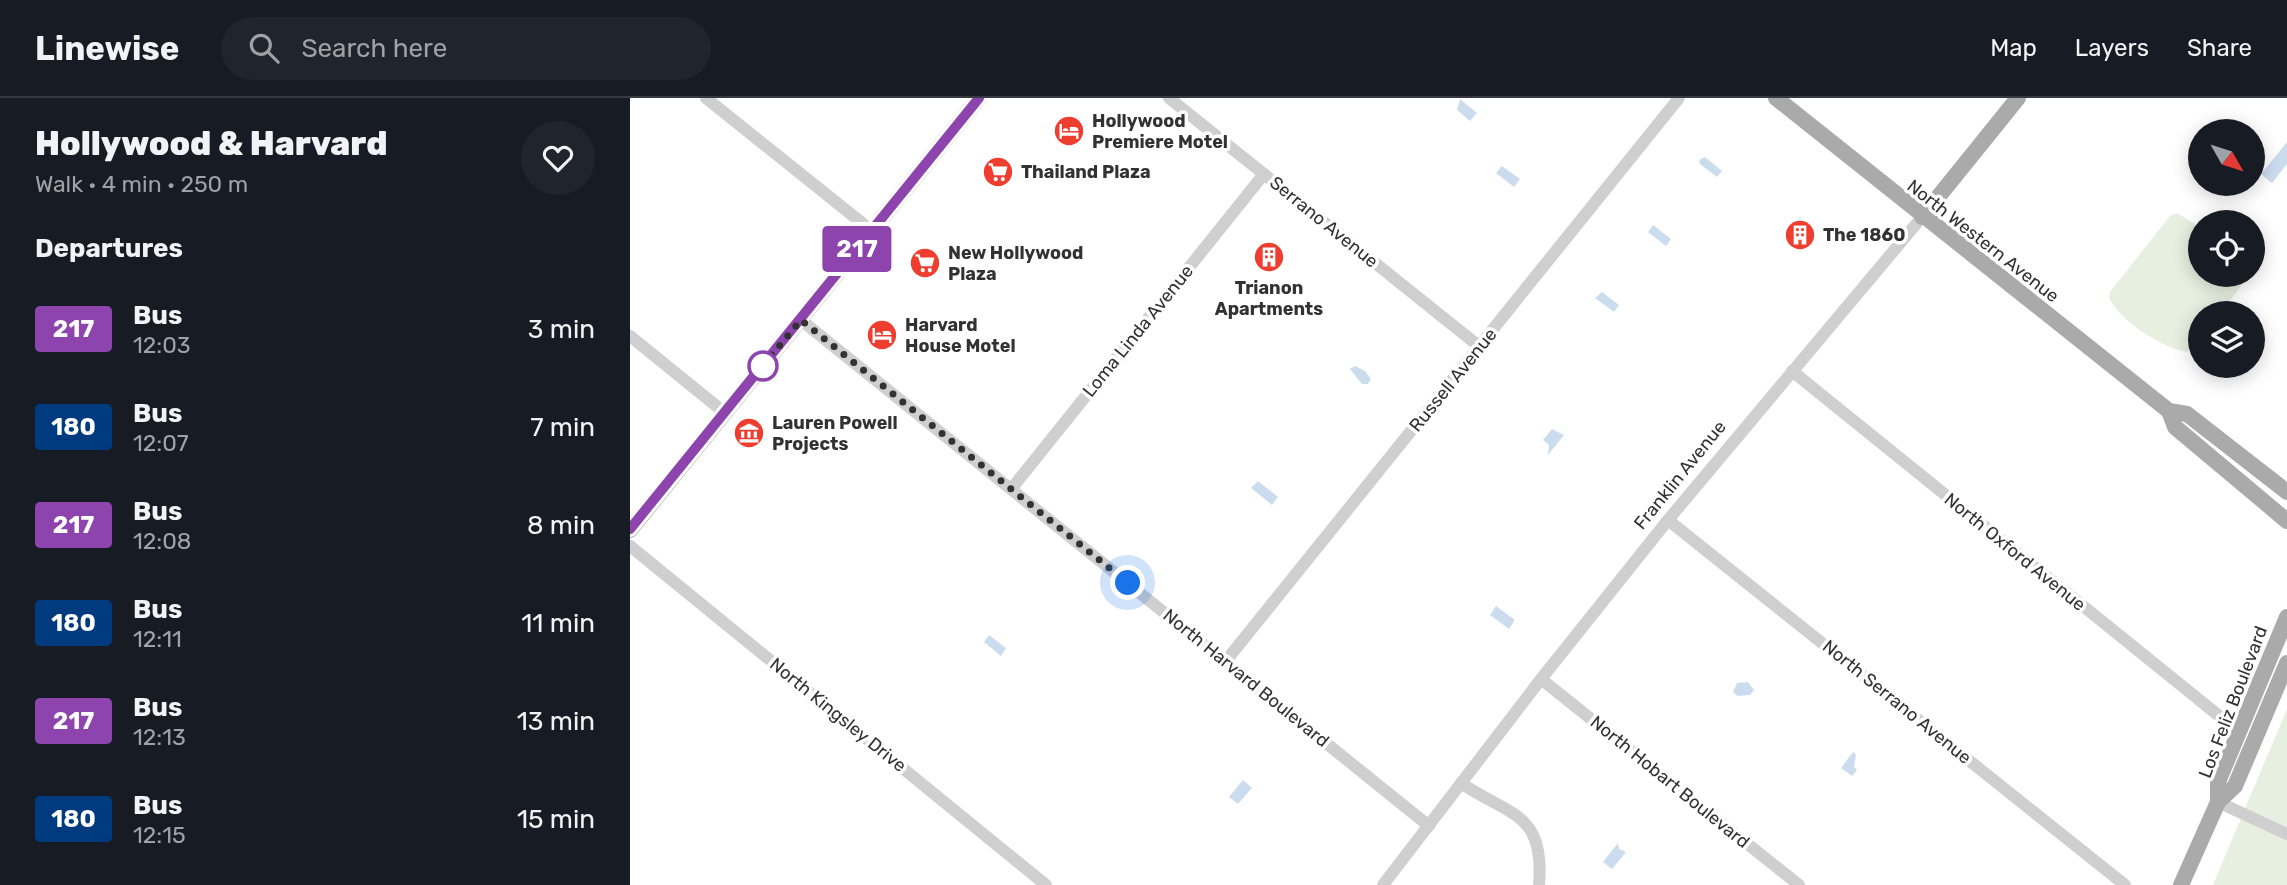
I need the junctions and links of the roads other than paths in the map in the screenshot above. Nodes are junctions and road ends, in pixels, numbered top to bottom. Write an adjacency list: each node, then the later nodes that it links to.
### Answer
1 (706, 98): 9 (street)
2 (979, 98): 9 (main road)
3 (1169, 98): 7 (street, Serrano Avenue)
4 (1679, 98): 12 (street, Russell Avenue)
5 (1776, 98): 8 (main road, North Western Avenue)
6 (2018, 98): 8 (main road, Franklin Avenue)
7 (1264, 174): 12 (street, Serrano Avenue); 16 (street, Loma Linda Avenue)
8 (1922, 217): 13 (street, Franklin Avenue); 14 (main road, North Western Avenue)
9 (872, 231): 10 (main road)
10 (801, 320): 15 (main road); 16 (street, North Harvard Boulevard)
11 (630, 336): 15 (street)
12 (1480, 346): 23 (street, Russell Avenue)
13 (1792, 371): 18 (street, Franklin Avenue); 26 (street, North Oxford Avenue)
14 (2169, 411): 17 (main road, North Western Avenue); 19 (main road, North Western Avenue)
15 (725, 413): 20 (main road)
16 (1012, 488): 23 (street, North Harvard Boulevard)
17 (2287, 492)
18 (1668, 520): 25 (street, Franklin Avenue); 35 (street, North Serrano Avenue)
19 (2287, 521)
20 (630, 530)
21 (630, 546): 31 (street, North Kingsley Drive)
22 (2287, 617): 26 (main road, Los Feliz Boulevard)
23 (1225, 662): 29 (street, North Harvard Boulevard)
24 (2287, 663): 28 (main road, Los Feliz Boulevard)
25 (1541, 679): 27 (street, Franklin Avenue); 34 (street, North Hobart Boulevard)
26 (2239, 732): 28 (main road, Los Feliz Boulevard)
27 (1461, 783): 29 (street, Franklin Avenue); 33 (street)
28 (2218, 802): 30 (street); 36 (main road, Los Feliz Boulevard)
29 (1429, 826): 32 (street, Franklin Avenue)
30 (2287, 834)
31 (1046, 885)
32 (1383, 885)
33 (1539, 885)
34 (1799, 885)
35 (2125, 885)
36 (2181, 885)

